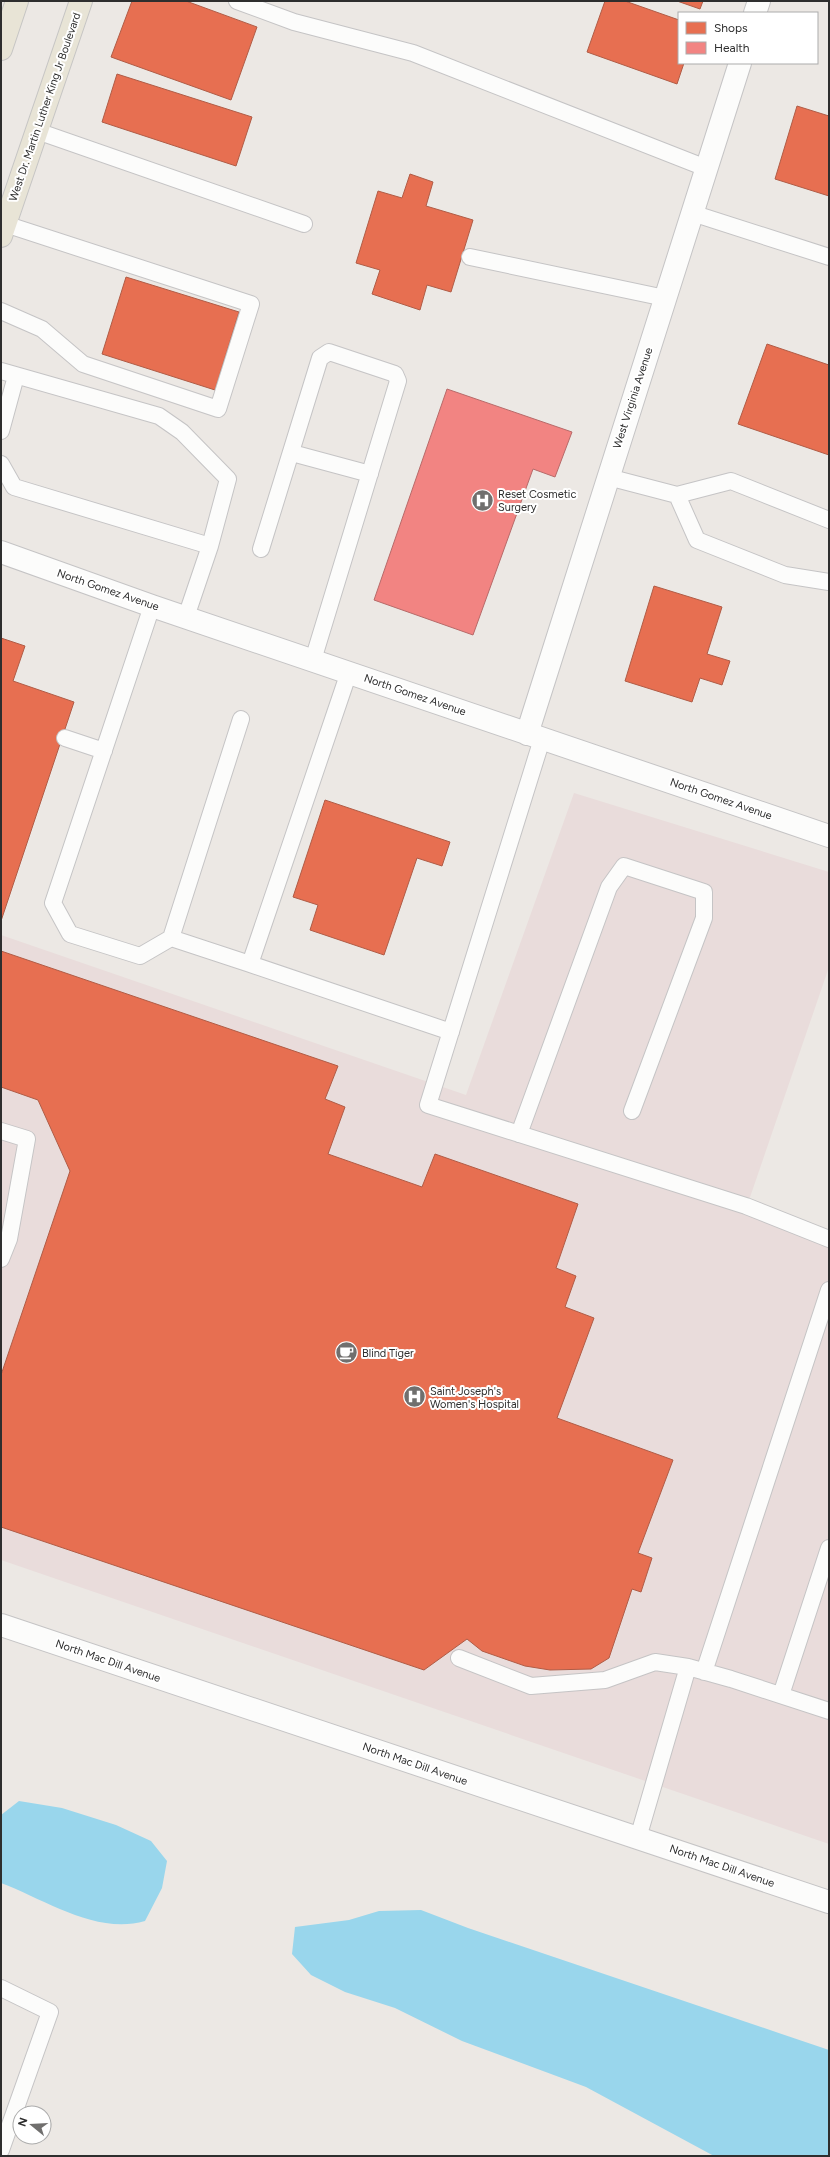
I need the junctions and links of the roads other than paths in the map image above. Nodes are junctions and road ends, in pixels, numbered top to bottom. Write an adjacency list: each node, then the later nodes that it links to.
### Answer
1 (17, 1): 6 (main road)
2 (80, 1): 8 (main road, West Dr. Martin Luther King Jr Boulevard)
3 (237, 1): 9 (lane)
4 (759, 1): 5 (street)
5 (756, 12)
6 (1, 49)
7 (740, 64): 9 (street, West Virginia Avenue)
8 (36, 131): 11 (lane); 12 (main road, West Dr. Martin Luther King Jr Boulevard)
9 (706, 168): 10 (street, West Virginia Avenue)
10 (692, 213): 13 (lane); 15 (street, West Virginia Avenue)
11 (304, 224)
12 (3, 230): 16 (lane)
13 (829, 256)
14 (470, 257): 15 (lane)
15 (665, 298): 22 (street, West Virginia Avenue)
16 (1, 311)
17 (9, 374): 18 (lane); 25 (lane)
18 (1, 431)
19 (292, 453): 21 (lane); 21 (lane); 26 (lane)
20 (1, 464): 25 (lane)
21 (370, 474): 31 (lane)
22 (608, 477): 23 (lane); 34 (street, West Virginia Avenue)
23 (677, 495): 24 (lane); 28 (lane)
24 (829, 520)
25 (210, 546): 30 (lane)
26 (261, 549)
27 (1, 552): 29 (street, North Gomez Avenue)
28 (829, 582)
29 (152, 606): 30 (street, North Gomez Avenue); 36 (lane)
30 (186, 617): 31 (street, North Gomez Avenue)
31 (313, 660): 32 (street, North Gomez Avenue)
32 (349, 672): 34 (street, North Gomez Avenue); 39 (lane)
33 (241, 719): 38 (lane)
34 (534, 736): 37 (street, North Gomez Avenue); 40 (lane)
35 (65, 738): 36 (lane)
36 (104, 751): 38 (lane)
37 (829, 836)
38 (171, 938): 39 (lane)
39 (250, 964): 40 (lane)
40 (451, 1032): 43 (lane)
41 (632, 1111): 43 (lane)
42 (1, 1131): 45 (lane)
43 (519, 1134): 44 (lane)
44 (829, 1239)
45 (1, 1259)
46 (829, 1290): 51 (lane)
47 (829, 1548): 52 (lane)
48 (1, 1625): 54 (street, North Mac Dill Avenue)
49 (459, 1658): 50 (lane)
50 (688, 1667): 51 (lane); 54 (lane)
51 (704, 1672): 52 (lane)
52 (781, 1695): 53 (lane)
53 (829, 1711)
54 (638, 1838): 55 (street, North Mac Dill Avenue)
55 (829, 1902)
56 (1, 1988): 57 (lane)
57 (1, 2150)

